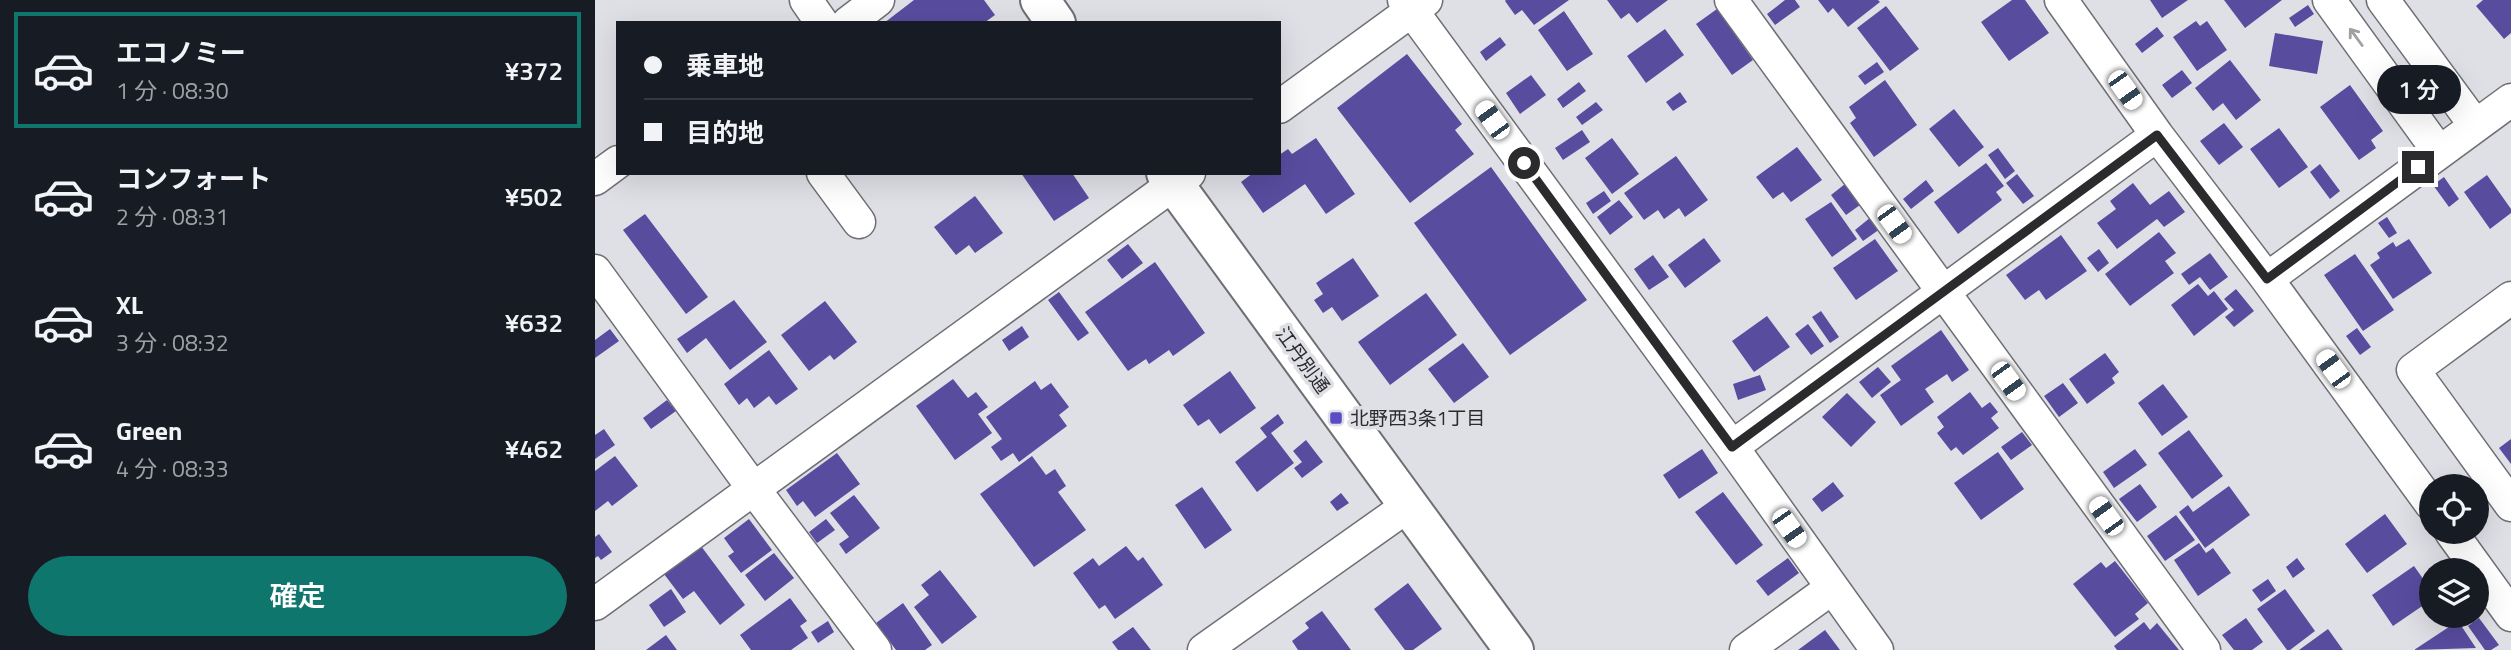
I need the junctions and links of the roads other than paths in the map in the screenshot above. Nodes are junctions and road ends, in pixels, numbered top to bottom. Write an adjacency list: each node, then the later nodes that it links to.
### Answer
1 (878, 0): 8 (street)
2 (1040, 0): 9 (main road)
3 (1731, 0): 22 (street)
4 (2061, 0): 13 (street)
5 (2329, 0): 14 (street, one-way to 5)
6 (2383, 0): 12 (street)
7 (1414, 4): 11 (street); 24 (street)
8 (822, 17)
9 (1055, 21)
10 (2511, 100): 12 (street)
11 (1281, 105)
12 (2475, 125): 14 (street)
13 (2157, 135): 21 (street); 22 (street)
14 (2439, 152): 21 (street)
15 (616, 163): 18 (street)
16 (824, 175): 19 (street)
17 (1176, 177): 25 (street); 27 (main road, 江丹別通)
18 (595, 179)
19 (859, 222)
20 (595, 271): 25 (street)
21 (2267, 279): 26 (street)
22 (1943, 292): 24 (street); 38 (street)
23 (2511, 298): 28 (street)
24 (1732, 447): 30 (street)
25 (753, 488): 31 (street); 33 (street)
26 (2419, 488)
27 (1409, 505): 34 (street); 35 (main road, 江丹別通)
28 (2511, 505)
29 (2460, 544): 32 (street)
30 (1832, 588): 36 (street); 37 (street)
31 (595, 604)
32 (2511, 615)
33 (875, 650)
34 (1204, 650)
35 (1514, 650)
36 (1747, 650)
37 (1877, 650)
38 (2204, 650)

